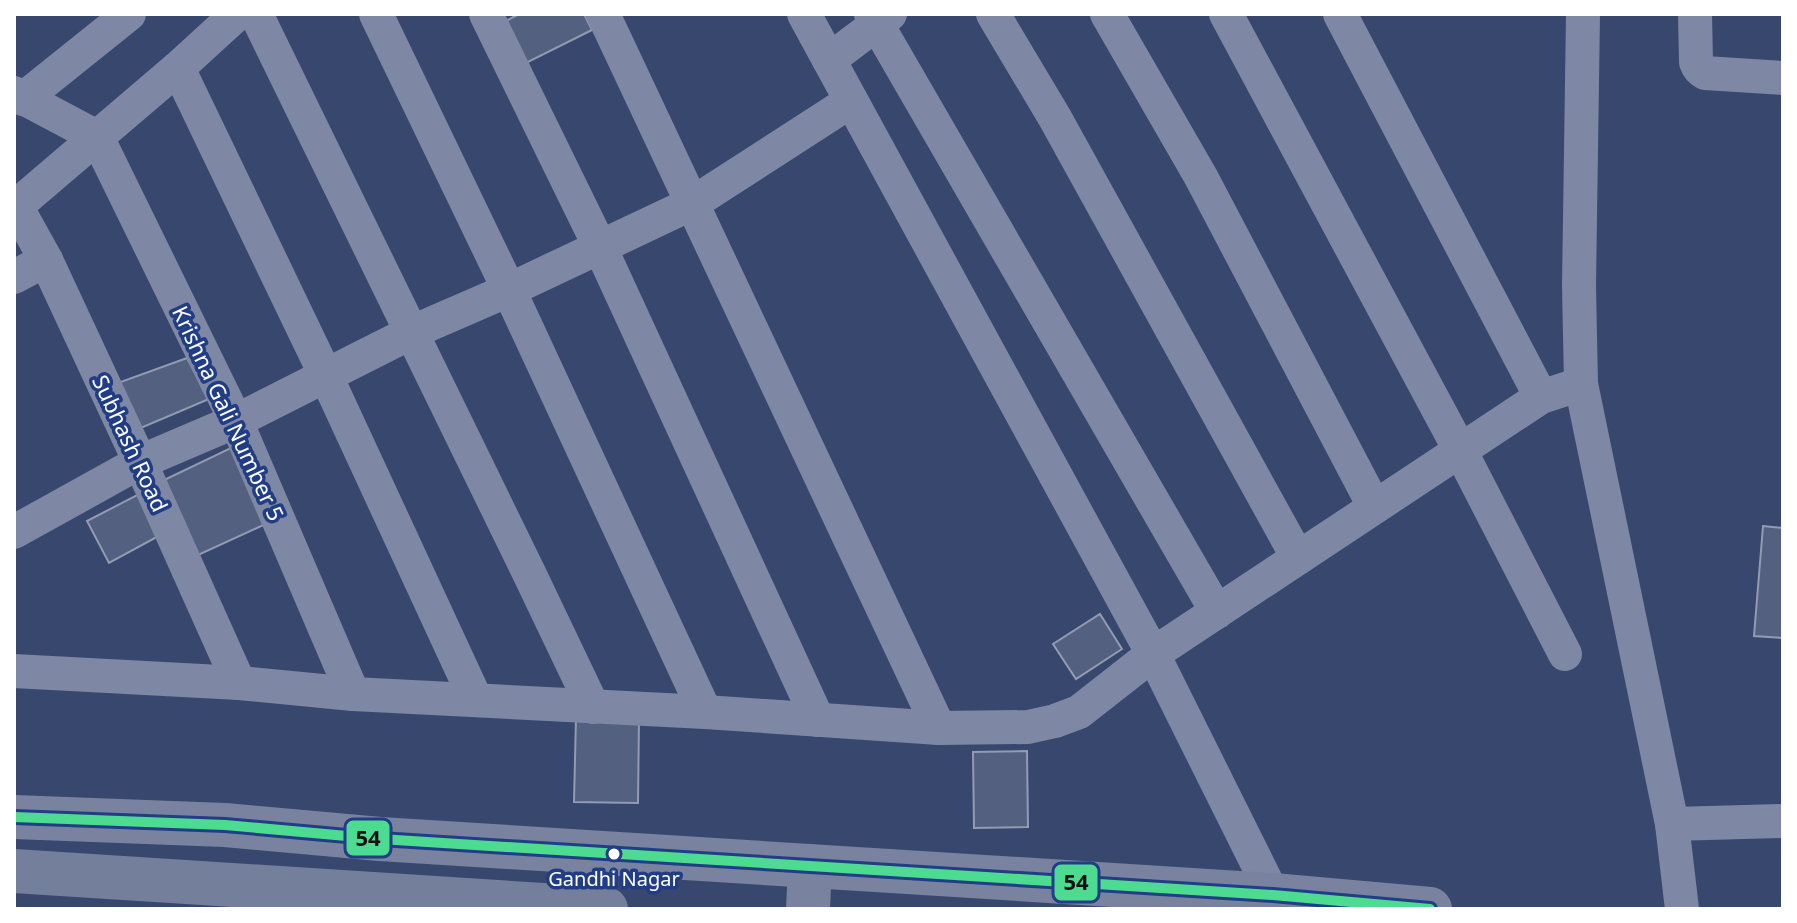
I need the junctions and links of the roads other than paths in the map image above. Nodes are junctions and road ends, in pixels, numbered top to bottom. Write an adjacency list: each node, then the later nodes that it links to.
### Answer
1 (129, 14): 18 (street)
2 (237, 14): 16 (street)
3 (256, 14): 27 (street)
4 (376, 14): 26 (street)
5 (486, 14): 23 (street)
6 (603, 14): 21 (street)
7 (804, 14): 15 (street)
8 (993, 14): 36 (street)
9 (1107, 14): 34 (street)
10 (1226, 14): 32 (street)
11 (1340, 14): 30 (street)
12 (1583, 14): 29 (street)
13 (1695, 14): 17 (street)
14 (880, 17): 15 (street); 37 (street)
15 (829, 60): 19 (street)
16 (178, 68): 20 (street); 28 (street)
17 (1783, 78)
18 (18, 96): 20 (street)
19 (851, 101): 21 (street); 38 (street)
20 (97, 137): 22 (street); 31 (street, Krishna Gali Number 5)
21 (693, 203): 23 (street); 47 (street)
22 (15, 207): 24 (street, Subhash Road)
23 (600, 247): 26 (street); 46 (street)
24 (46, 260): 25 (street); 33 (street, Subhash Road)
25 (14, 277)
26 (509, 290): 27 (street); 45 (street)
27 (412, 332): 28 (street); 44 (street)
28 (326, 376): 31 (street); 43 (street)
29 (1581, 384): 30 (street); 50 (street)
30 (1541, 397): 32 (street)
31 (236, 421): 33 (street); 42 (street, Krishna Gali Number 5)
32 (1460, 450): 34 (street); 39 (street)
33 (140, 462): 35 (street); 41 (street, Subhash Road)
34 (1374, 506): 36 (street)
35 (14, 532)
36 (1298, 558): 37 (street)
37 (1217, 612): 38 (street)
38 (1153, 654): 47 (street); 53 (street)
39 (1565, 654)
40 (16, 668): 41 (street)
41 (239, 683): 42 (street)
42 (353, 694): 43 (street)
43 (476, 700): 44 (street)
44 (593, 707): 45 (street)
45 (705, 712): 46 (street)
46 (818, 720): 47 (street)
47 (939, 728)
48 (14, 817): 51 (street)
49 (1783, 821): 50 (street)
50 (1672, 824): 57 (street)
51 (810, 866): 53 (street); 55 (street)
52 (14, 871): 54 (highway)
53 (1273, 895): 56 (street)
54 (606, 909)
55 (808, 909)
56 (1430, 909)
57 (1682, 909)

